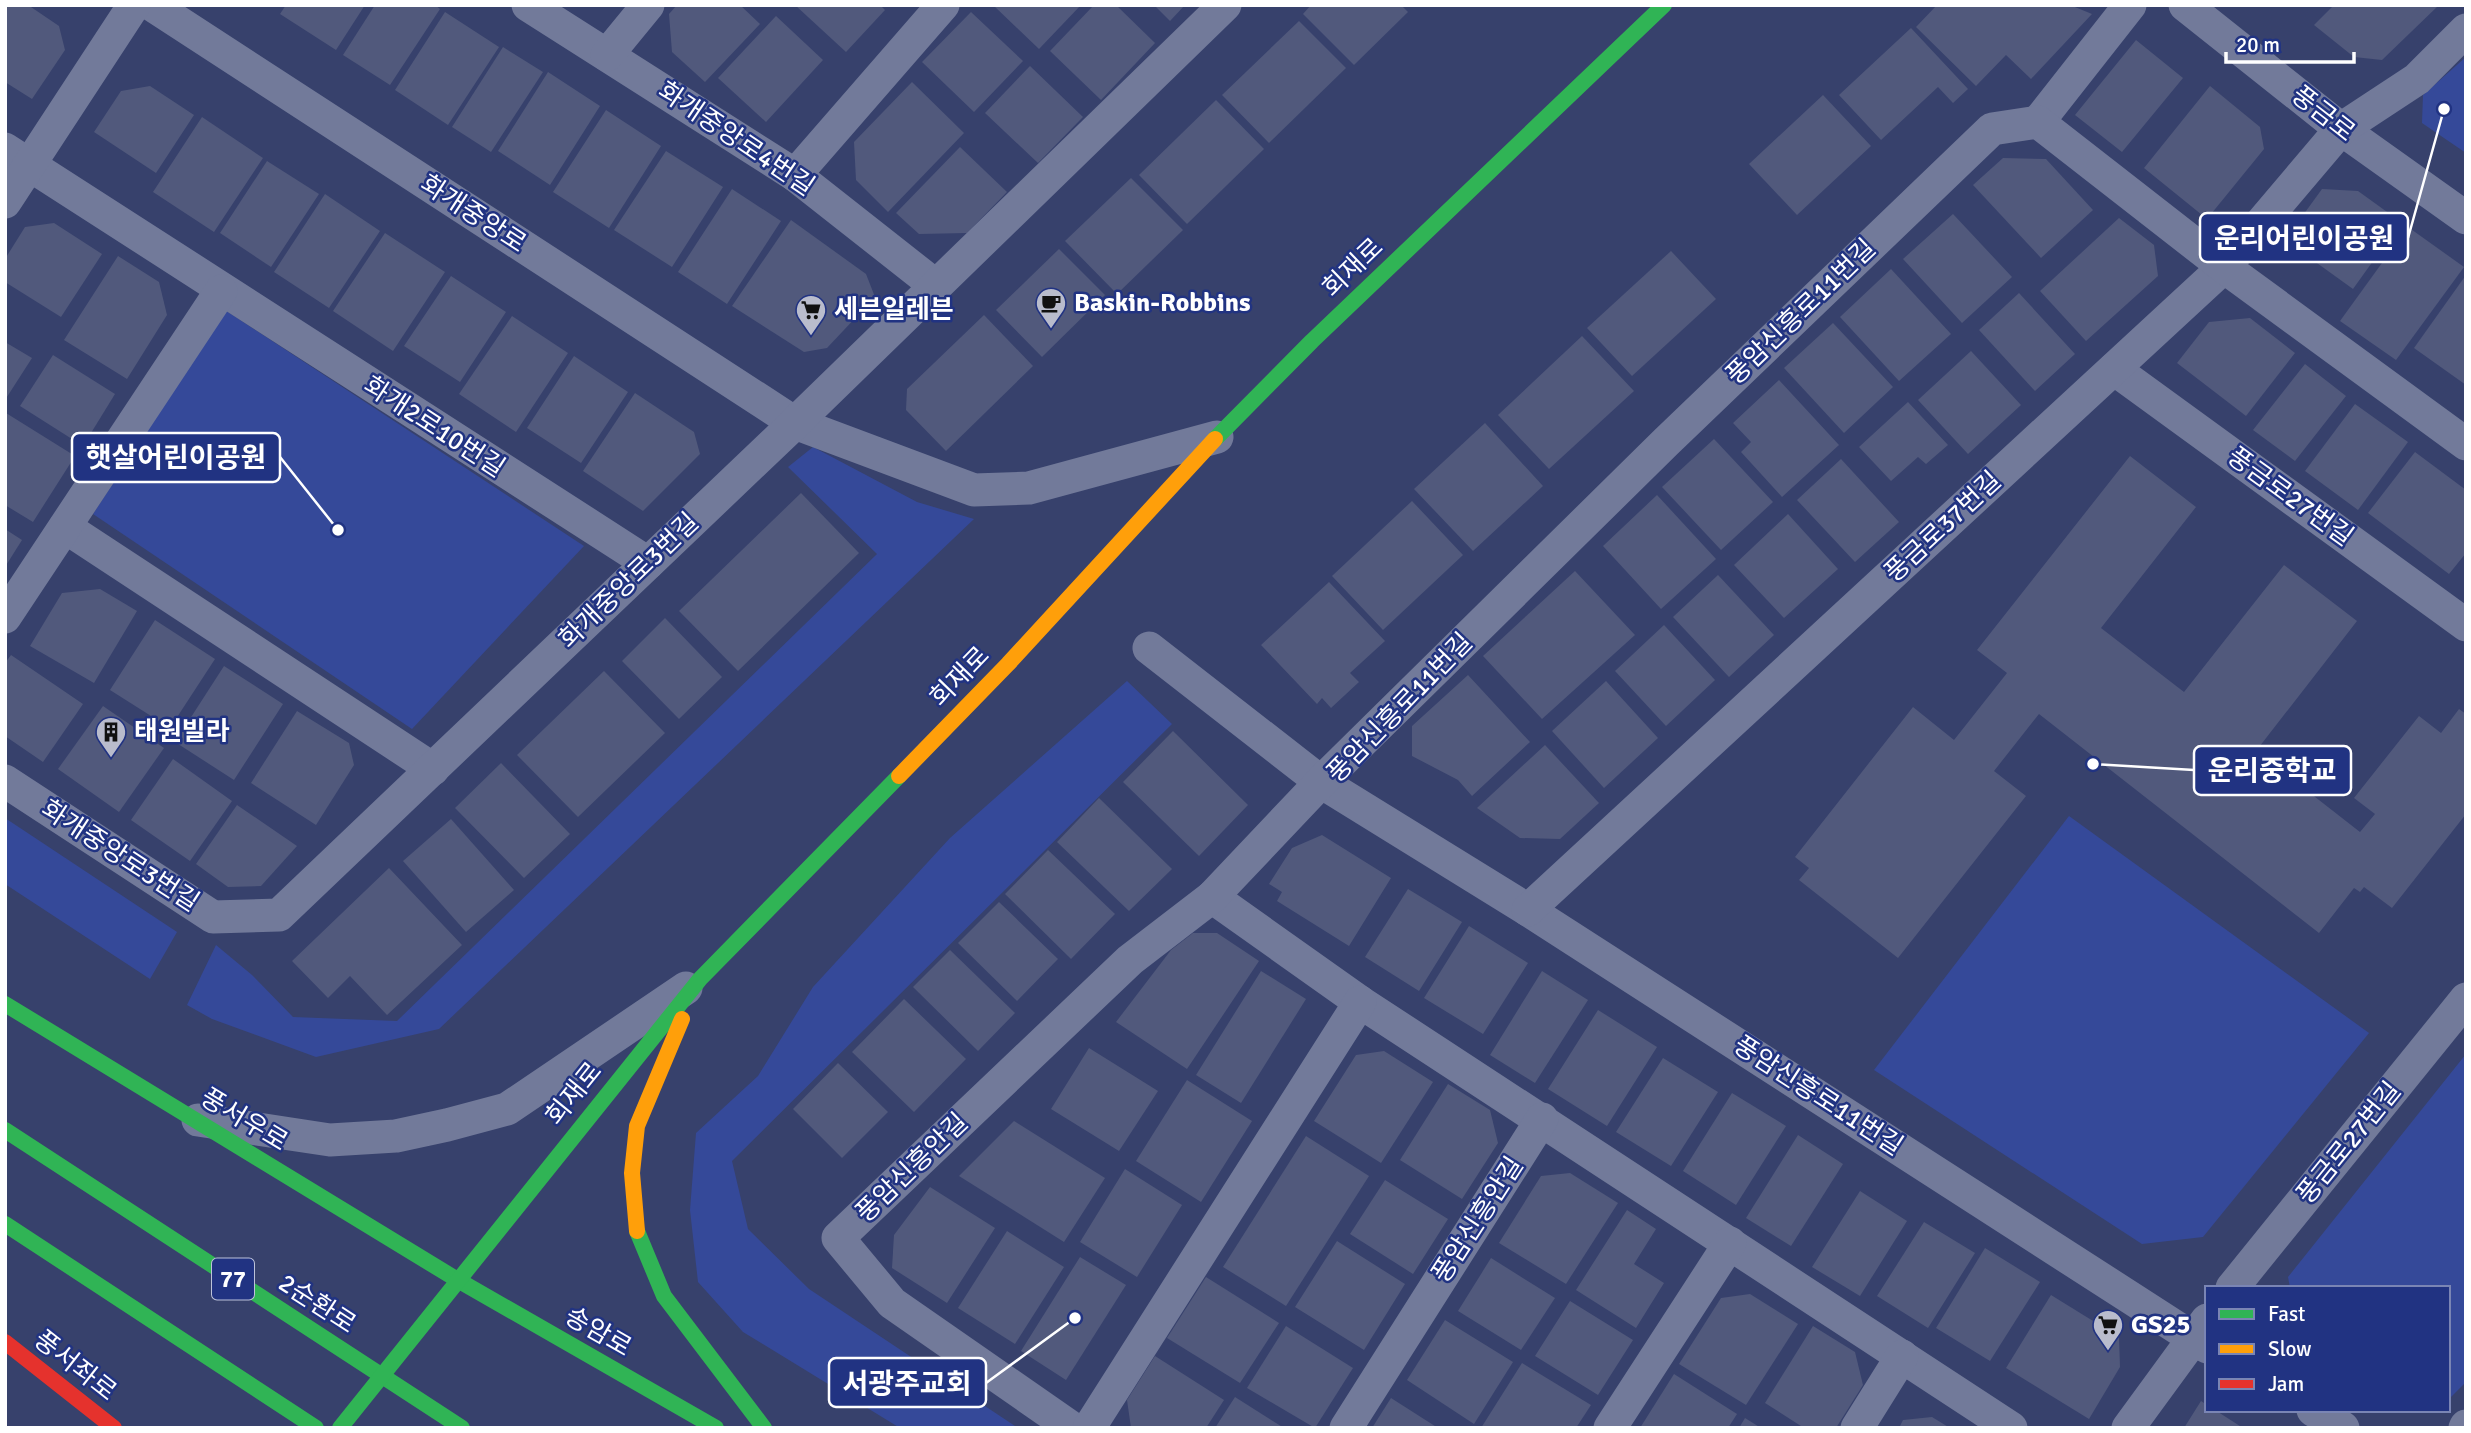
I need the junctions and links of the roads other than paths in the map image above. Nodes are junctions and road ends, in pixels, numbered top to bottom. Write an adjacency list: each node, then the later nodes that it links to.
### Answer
1 (134, 5): 14 (street)
2 (152, 5): 22 (street, 화개중앙로)
3 (528, 5): 11 (street, 화개중앙로4번길)
4 (648, 5): 11 (street)
5 (943, 5): 15 (street)
6 (1225, 5): 19 (street)
7 (1664, 5): 23 (main road, 회재로)
8 (2130, 5): 12 (street)
9 (2185, 5): 13 (street, 풍금로)
10 (2466, 30): 13 (street, 풍금로37번길)
11 (607, 55): 15 (street, 화개중앙로4번길)
12 (2038, 122): 18 (street); 32 (street, 풍암신흥로11번길)
13 (2341, 129): 17 (street, 풍금로); 18 (street, 풍금로37번길)
14 (17, 157): 16 (street); 20 (street, 화개2로10번길)
15 (795, 175): 19 (street, 화개중앙로4번길)
16 (5, 202)
17 (2466, 218)
18 (2224, 267): 21 (street, 풍금로37번길); 24 (street)
19 (936, 286): 22 (street)
20 (221, 290): 25 (street); 26 (street, 화개2로10번길)
21 (2114, 369): 28 (street, 풍금로27번길); 34 (street, 풍금로37번길)
22 (795, 423): 23 (street, 화개중앙로); 26 (street, 화개중앙로3번길)
23 (1217, 438): 35 (main road, 회재로)
24 (2466, 444)
25 (65, 527): 27 (street); 30 (street)
26 (648, 563): 30 (street, 화개중앙로3번길)
27 (5, 617)
28 (2466, 625)
29 (1149, 648): 32 (street)
30 (433, 769): 31 (street, 화개중앙로3번길)
31 (5, 781)
32 (1321, 782): 33 (street, 풍암신흥안길); 34 (street, 풍암신흥로11번길)
33 (1212, 897): 37 (street); 57 (street, 풍암신흥안길)
34 (1528, 910): 46 (street, 풍암신흥로11번길)
35 (700, 979): 39 (street); 44 (main road, 회재로); 56 (main road)
36 (2466, 999): 45 (street, 풍금로27번길)
37 (1360, 1002): 40 (street); 58 (street)
38 (5, 1004): 39 (main road, 풍서우로)
39 (195, 1119): 44 (main road, 풍서우로)
40 (1542, 1119): 43 (street); 59 (street, 풍암신흥안길)
41 (5, 1130): 54 (main road, 2순환로 / 77)
42 (5, 1224): 52 (main road)
43 (1730, 1243): 48 (street); 60 (street)
44 (456, 1279): 50 (main road, 송암로); 53 (main road, 회재로)
45 (2234, 1286)
46 (2202, 1335): 63 (street)
47 (5, 1342): 51 (main road, 풍서좌로)
48 (1902, 1356): 61 (street); 62 (street)
49 (2317, 1412): 64 (street)
50 (710, 1424): 55 (main road)
51 (114, 1428)
52 (316, 1428)
53 (340, 1428)
54 (461, 1428)
55 (676, 1428)
56 (764, 1428)
57 (1072, 1428)
58 (1089, 1428)
59 (1346, 1428)
60 (1610, 1428)
61 (1857, 1428)
62 (2011, 1428)
63 (2128, 1428)
64 (2343, 1428)

